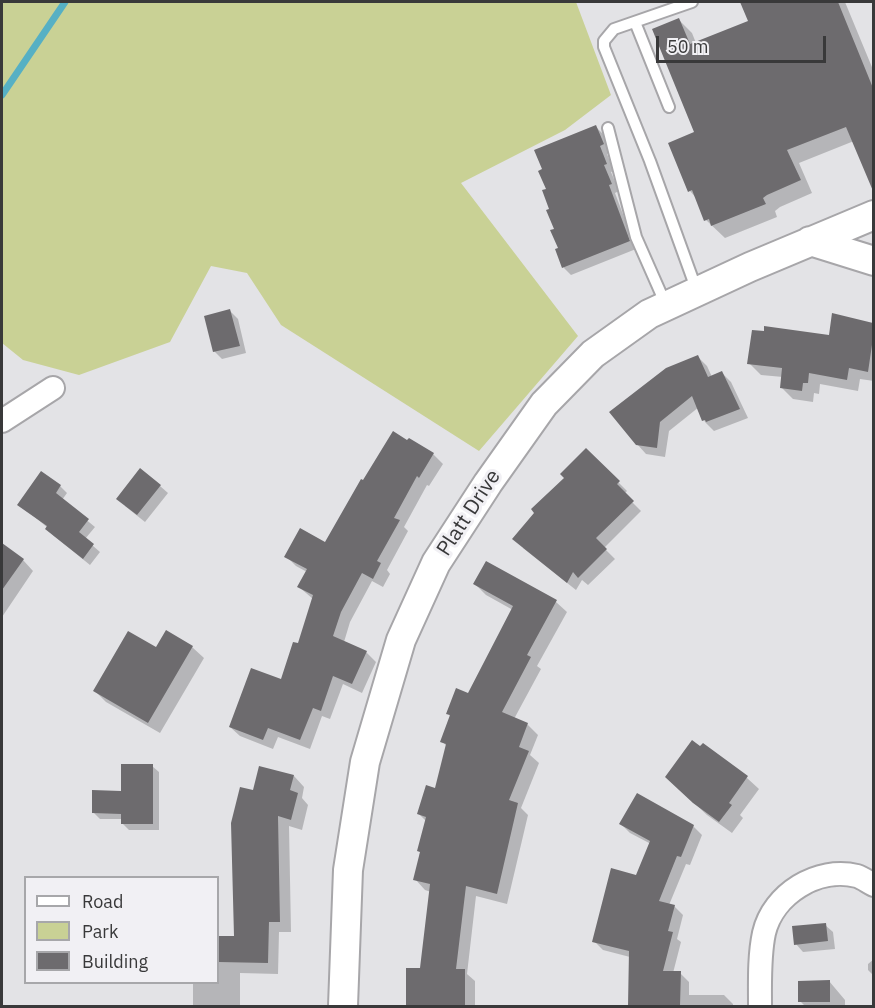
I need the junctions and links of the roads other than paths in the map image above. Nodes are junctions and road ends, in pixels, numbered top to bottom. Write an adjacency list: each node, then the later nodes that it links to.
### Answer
1 (692, 2): 2 (lane)
2 (635, 22): 3 (lane); 8 (lane)
3 (669, 107)
4 (608, 128): 9 (lane)
5 (873, 215): 6 (street, Platt Drive)
6 (810, 241): 7 (street); 8 (street, Platt Drive)
7 (873, 261)
8 (697, 292): 9 (street, Platt Drive)
9 (666, 306): 13 (street, Platt Drive)
10 (53, 388): 11 (street)
11 (2, 421)
12 (873, 885): 14 (street)
13 (343, 1006)
14 (760, 1006)

